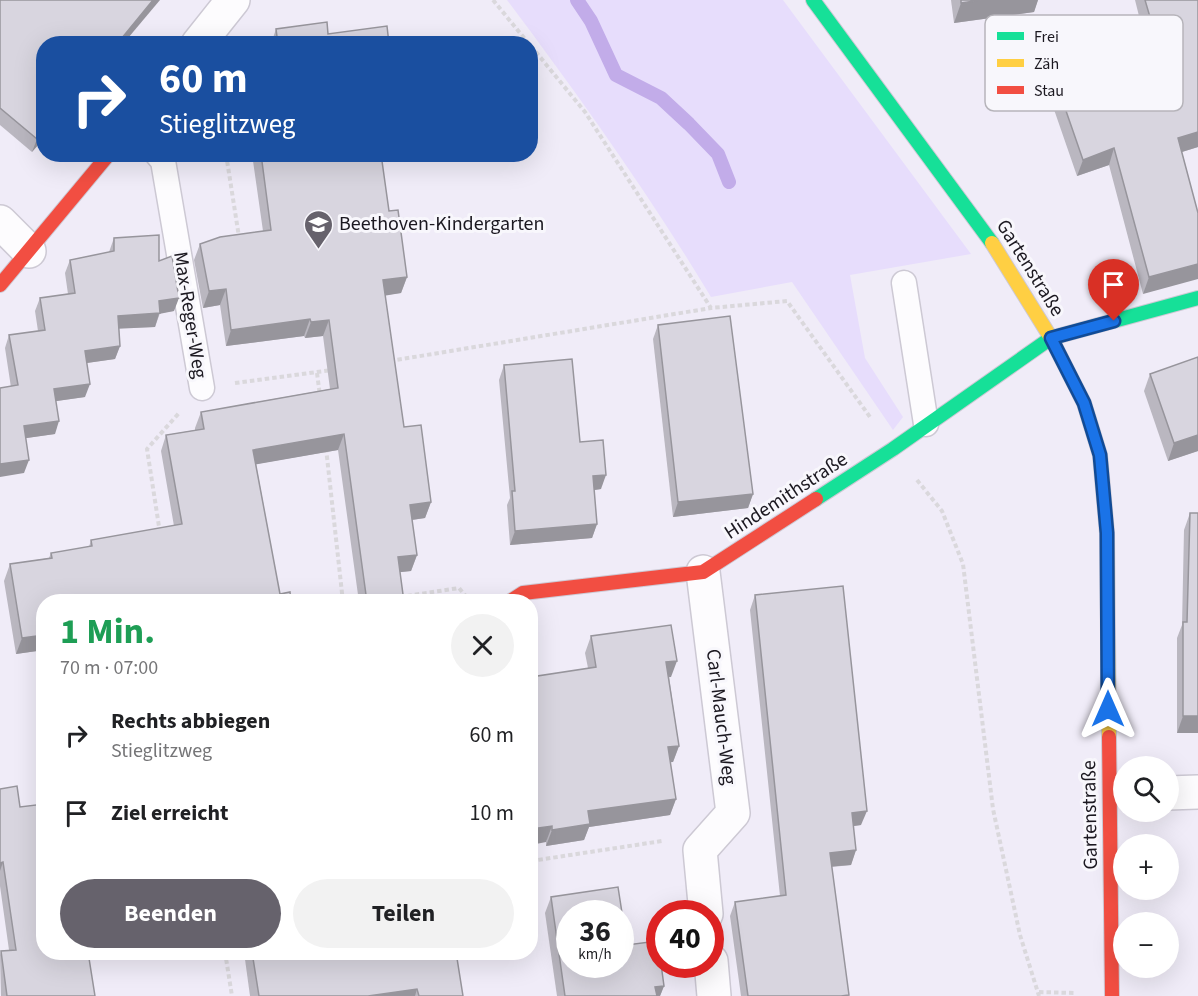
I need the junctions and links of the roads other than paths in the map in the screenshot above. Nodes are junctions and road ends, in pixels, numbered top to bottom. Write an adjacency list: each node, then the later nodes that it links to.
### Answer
1 (233, 0): 3 (street)
2 (813, 0): 11 (street, Gartenstraße)
3 (204, 36)
4 (102, 162): 7 (street)
5 (163, 162): 12 (lane, Max-Reger-Weg)
6 (0, 222): 7 (street)
7 (29, 251): 9 (street)
8 (904, 284): 13 (lane)
9 (0, 285)
10 (1198, 298): 11 (street, Hindemithstraße)
11 (1051, 338): 13 (street, Hindemithstraße); 16 (street, Gartenstraße)
12 (202, 388)
13 (926, 424): 14 (street, Hindemithstraße)
14 (703, 572): 15 (street, Hindemithstraße); 20 (street, Carl-Mauch-Weg)
15 (521, 594)
16 (1115, 756)
17 (1198, 792): 18 (street)
18 (1179, 793)
19 (1115, 822): 23 (street, Gartenstraße)
20 (705, 900)
21 (712, 978): 22 (street)
22 (714, 996)
23 (1112, 996)

